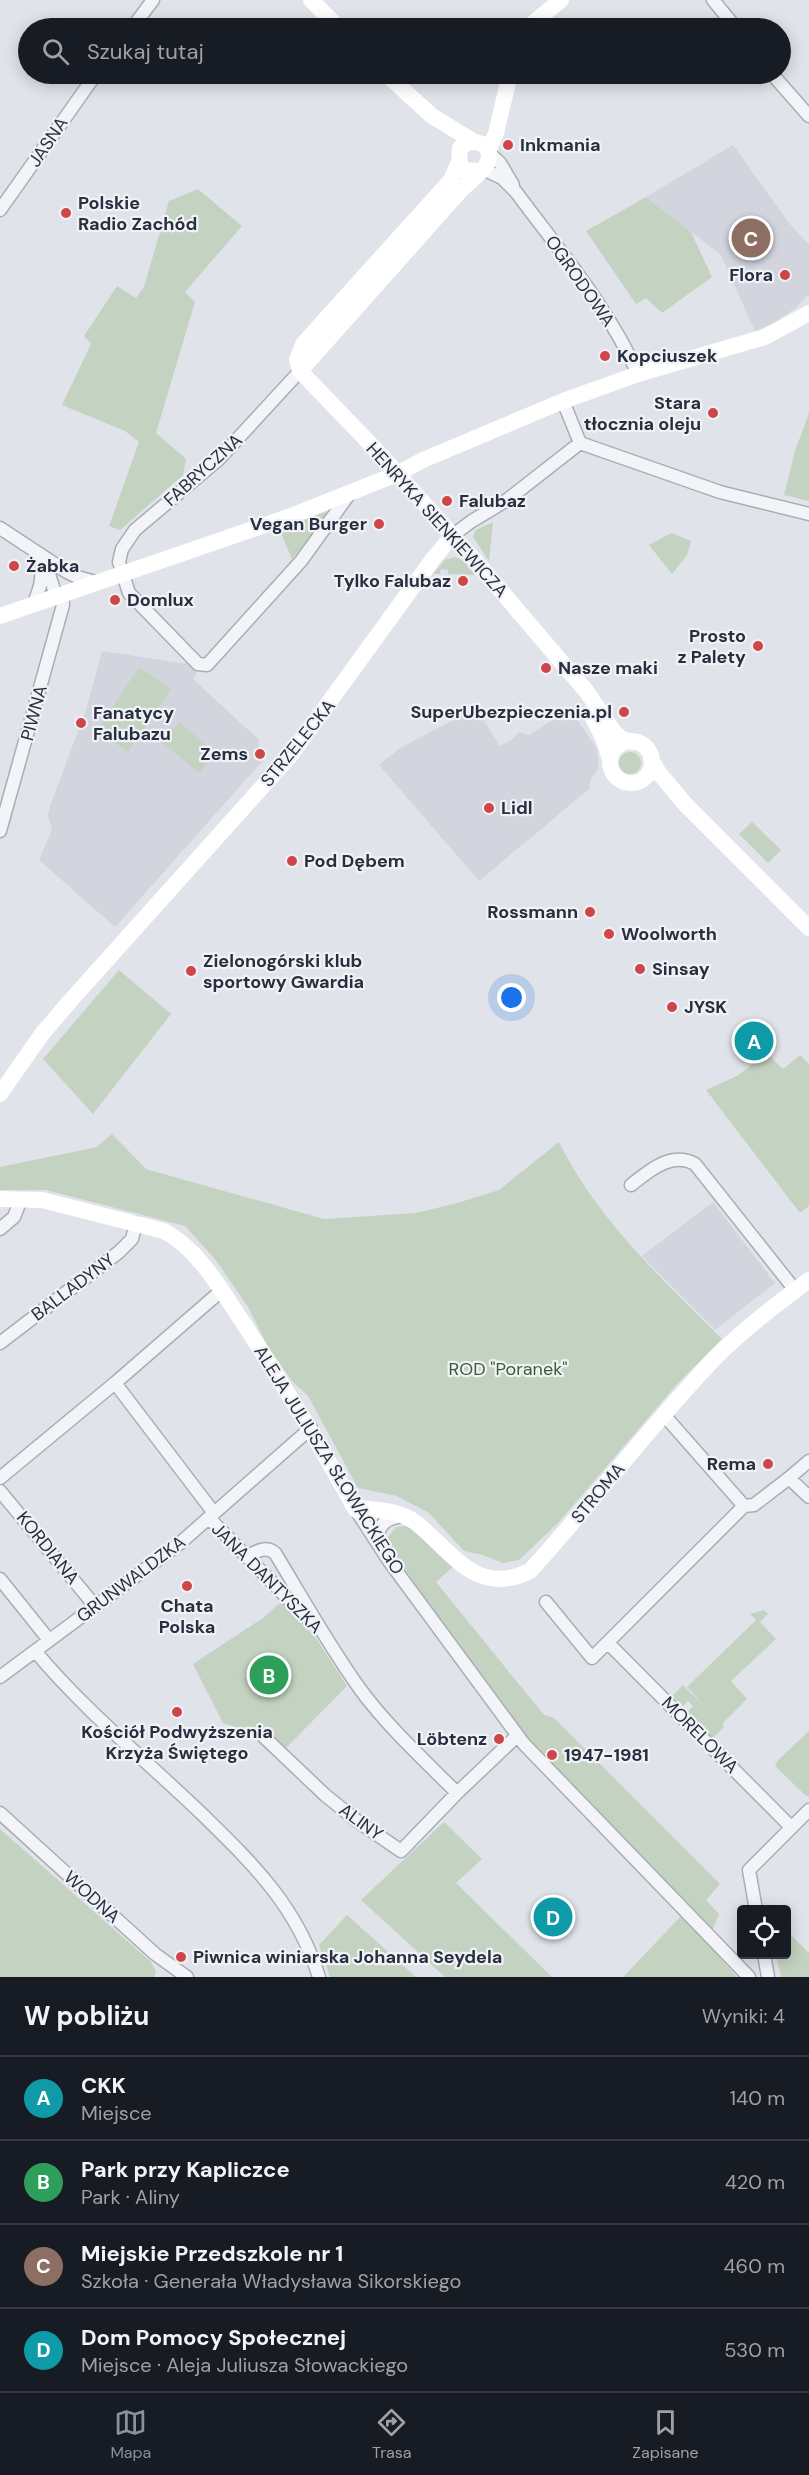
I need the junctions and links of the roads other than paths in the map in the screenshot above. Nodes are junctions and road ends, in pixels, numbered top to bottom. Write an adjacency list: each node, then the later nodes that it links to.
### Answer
1 (153, 0): 5 (street)
2 (311, 0): 6 (street)
3 (561, 0): 7 (street)
4 (713, 0): 8 (street)
5 (140, 18)
6 (329, 18)
7 (539, 18)
8 (728, 18)
9 (89, 84): 20 (street, JASNA)
10 (397, 84): 13 (street)
11 (508, 84): 16 (street)
12 (781, 84): 14 (street)
13 (432, 116): 15 (street); 17 (street)
14 (809, 116)
15 (473, 141): 16 (street); 17 (street)
16 (488, 152): 18 (street); 19 (street, OGRODOWA)
17 (458, 160): 18 (street); 22 (street)
18 (481, 170): 19 (street, OGRODOWA); 22 (street, FABRYCZNA)
19 (516, 192): 23 (street, OGRODOWA)
20 (0, 210)
21 (809, 313): 23 (street)
22 (300, 371): 26 (street, HENRYKA SIENKIEWICZA); 34 (street, FABRYCZNA)
23 (638, 374): 24 (street)
24 (564, 401): 25 (street); 26 (street)
25 (580, 443): 28 (street); 30 (street, STRZELECKA)
26 (397, 474): 27 (street); 30 (street, HENRYKA SIENKIEWICZA)
27 (350, 492): 34 (street); 34 (street)
28 (809, 514)
29 (0, 528): 31 (street)
30 (453, 535): 39 (street, HENRYKA SIENKIEWICZA); 47 (street, STRZELECKA)
31 (34, 549): 32 (street); 33 (street)
32 (43, 563): 36 (street); 37 (street)
33 (57, 566): 35 (street); 36 (street)
34 (122, 573): 35 (street)
35 (96, 582): 36 (street)
36 (61, 594): 37 (street); 45 (street, PIWNA)
37 (34, 604): 38 (street)
38 (0, 616)
39 (569, 672): 40 (street, HENRYKA SIENKIEWICZA); 41 (street, HENRYKA SIENKIEWICZA)
40 (633, 742): 41 (street); 42 (street)
41 (610, 759): 43 (street)
42 (651, 759): 43 (street); 44 (street)
43 (637, 782): 44 (street)
44 (686, 804): 46 (street)
45 (0, 831)
46 (809, 928)
47 (0, 1094)
48 (631, 1185): 54 (street)
49 (0, 1199): 50 (street, ALEJA JULIUSZA SŁOWACKIEGO)
50 (21, 1199): 51 (street, ALEJA JULIUSZA SŁOWACKIEGO); 52 (street)
51 (136, 1223): 55 (street, ALEJA JULIUSZA SŁOWACKIEGO); 56 (street, BALLADYNY)
52 (0, 1229)
53 (809, 1280): 54 (street, STROMA)
54 (795, 1290): 58 (street, STROMA)
55 (221, 1291): 57 (street); 59 (street, ALEJA JULIUSZA SŁOWACKIEGO)
56 (0, 1343)
57 (115, 1383): 61 (street); 68 (street, JANA DANTYSZKA)
58 (664, 1415): 65 (street); 67 (street, STROMA)
59 (311, 1428): 66 (street, ALEJA JULIUSZA SŁOWACKIEGO); 68 (street, GRUNWALDZKA)
60 (809, 1461): 62 (street)
61 (0, 1478)
62 (789, 1478): 64 (street); 65 (street)
63 (0, 1491): 73 (street, KORDIANA)
64 (809, 1497)
65 (744, 1506): 76 (street)
66 (356, 1510): 67 (street, STROMA); 69 (street, ALEJA JULIUSZA SŁOWACKIEGO)
67 (404, 1515): 69 (street)
68 (211, 1516): 70 (street, JANA DANTYSZKA); 73 (street, GRUNWALDZKA)
69 (376, 1541): 79 (street, ALEJA JULIUSZA SŁOWACKIEGO)
70 (246, 1557): 74 (street, JANA DANTYSZKA); 74 (street)
71 (0, 1579): 75 (street)
72 (546, 1602): 76 (street)
73 (95, 1606): 75 (street, GRUNWALDZKA)
74 (316, 1622): 81 (street, JANA DANTYSZKA)
75 (49, 1640): 77 (street, GRUNWALDZKA)
76 (609, 1644): 84 (street, MORELOWA)
77 (35, 1651): 78 (street, GRUNWALDZKA); 89 (street)
78 (0, 1677)
79 (517, 1736): 81 (street); 90 (street, ALEJA JULIUSZA SŁOWACKIEGO)
80 (264, 1737): 81 (street, ALINY)
81 (457, 1793)
82 (809, 1810): 84 (street)
83 (0, 1814): 87 (street, WODNA)
84 (791, 1827): 85 (street)
85 (755, 1905)
86 (765, 1959): 91 (street)
87 (172, 1973): 88 (street, WODNA)
88 (187, 1977)
89 (320, 1977)
90 (749, 1977)
91 (768, 1977)

